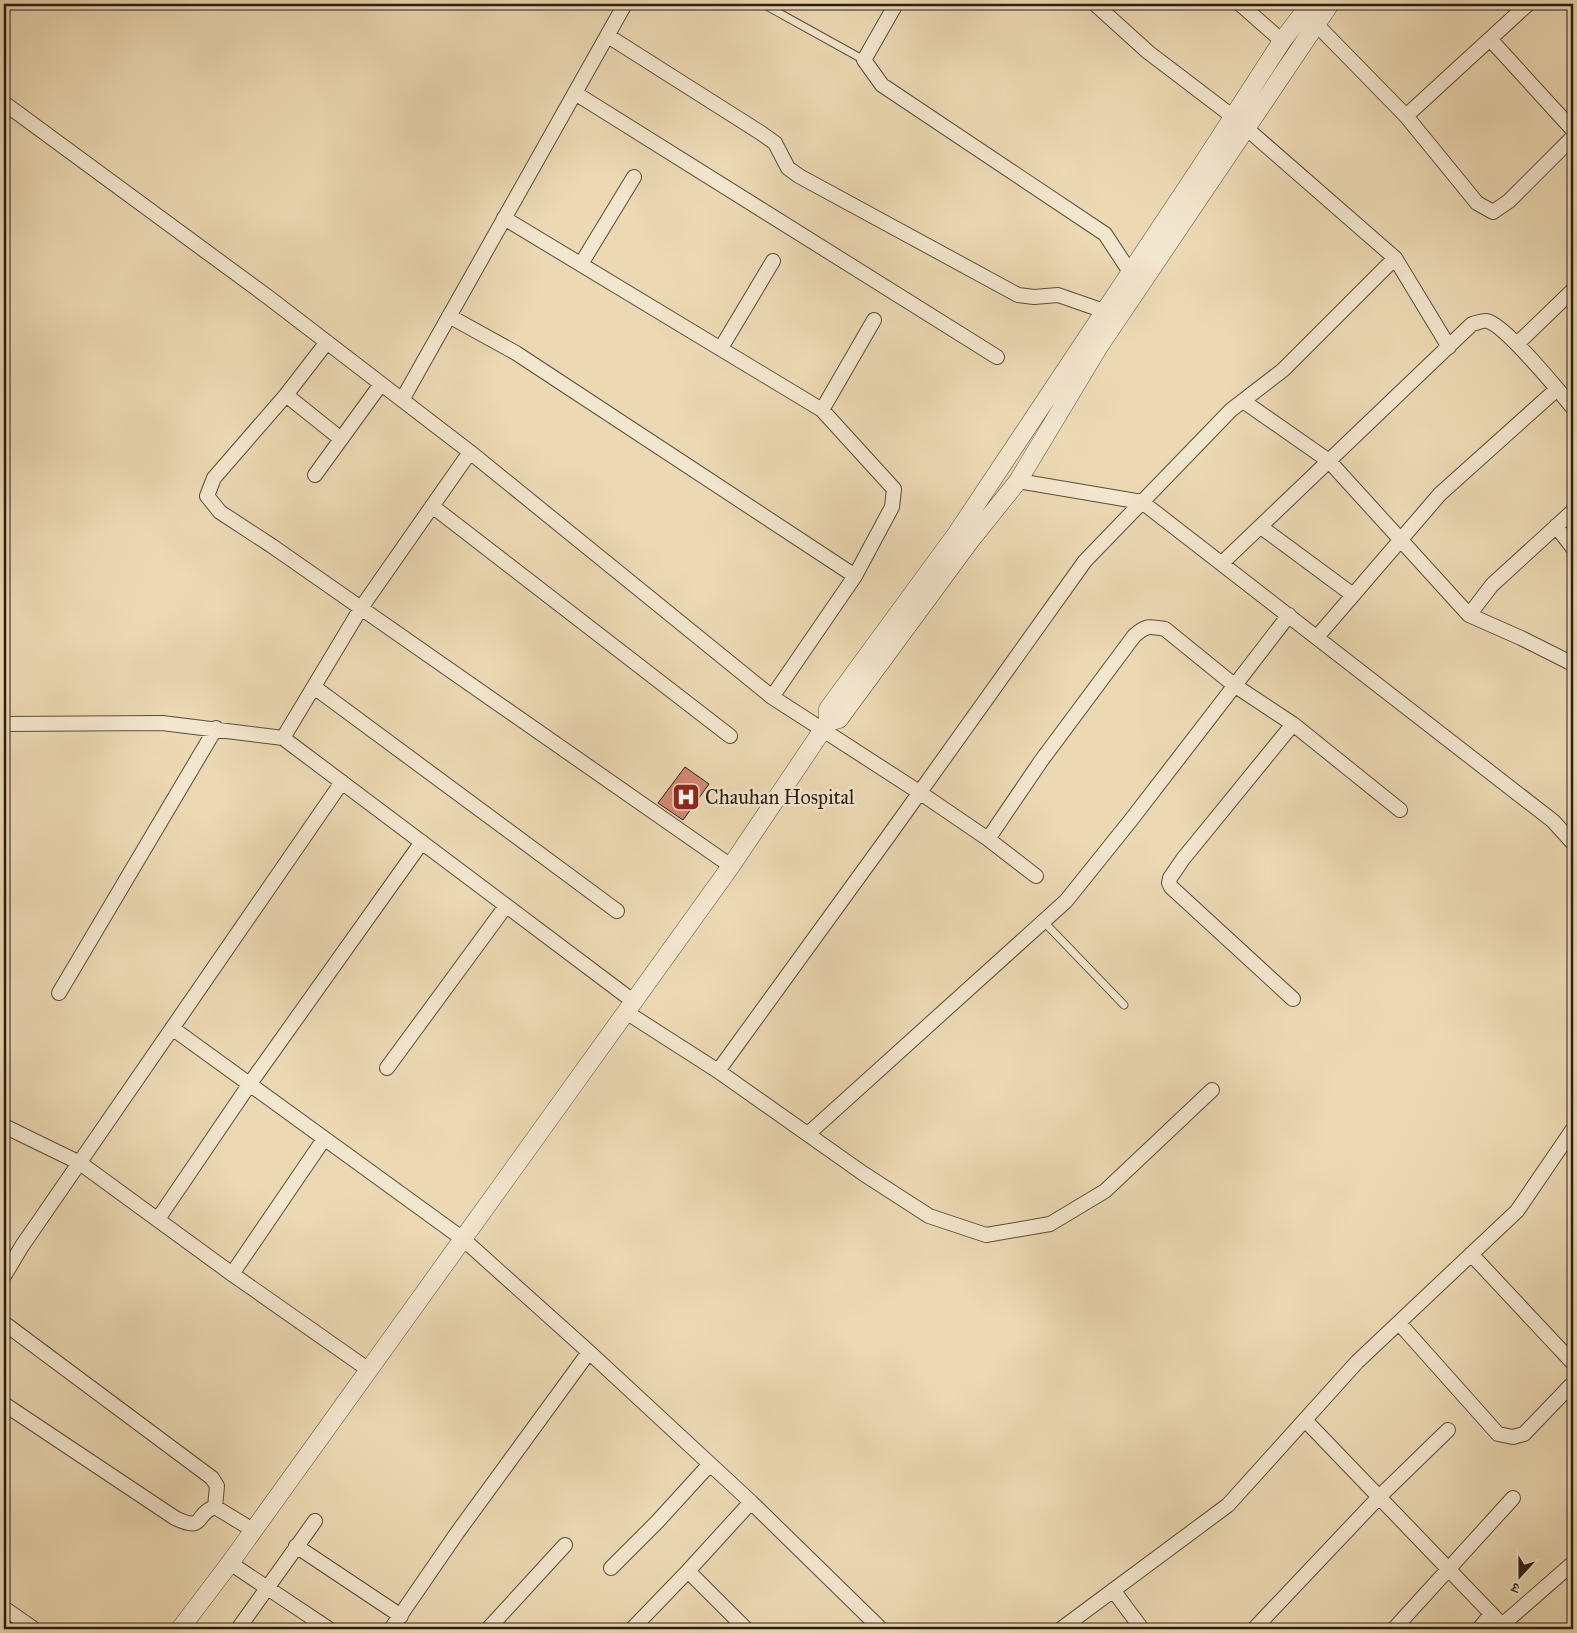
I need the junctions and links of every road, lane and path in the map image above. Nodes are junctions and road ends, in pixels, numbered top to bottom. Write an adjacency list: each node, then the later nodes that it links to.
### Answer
1 (626, 4): 10 (street)
2 (763, 4): 13 (lane)
3 (896, 4): 13 (street)
4 (1095, 4): 16 (street)
5 (1240, 4): 12 (street)
6 (1310, 4): 12 (street)
7 (1330, 4): 9 (street)
8 (1528, 4): 11 (street)
9 (1316, 24): 17 (street); 18 (street)
10 (608, 36): 14 (street); 27 (street)
11 (1490, 39): 17 (street); 19 (street)
12 (1282, 41): 16 (street)
13 (864, 60): 25 (street)
14 (575, 93): 21 (street); 34 (street)
15 (4, 103): 30 (street)
16 (1232, 116): 25 (street)
17 (1406, 116): 19 (street)
18 (1246, 128): 22 (street); 27 (street)
19 (1572, 140)
20 (634, 177): 24 (street)
21 (504, 218): 24 (street); 28 (street)
22 (1395, 258): 32 (street); 39 (street)
23 (772, 261): 33 (street)
24 (581, 264): 33 (street)
25 (1130, 272): 27 (street)
26 (1573, 290): 31 (street)
27 (1111, 315): 46 (street); 67 (street)
28 (449, 316): 38 (street); 55 (street)
29 (874, 320): 41 (street)
30 (327, 342): 35 (street); 37 (street)
31 (1517, 344): 32 (street); 36 (street)
32 (1449, 346): 44 (street)
33 (720, 348): 41 (street)
34 (997, 357)
35 (381, 384): 38 (street); 42 (street)
36 (1557, 389): 40 (street); 52 (street)
37 (286, 395): 42 (street); 57 (street)
38 (402, 400): 43 (street)
39 (1243, 401): 44 (street); 47 (street)
40 (1573, 408)
41 (822, 410): 55 (street)
42 (341, 439): 45 (street)
43 (470, 452): 48 (street); 64 (street)
44 (1329, 461): 50 (street); 52 (street)
45 (315, 475)
46 (1018, 481): 47 (street); 67 (street)
47 (1142, 502): 54 (street); 72 (street)
48 (432, 506): 57 (street); 69 (street)
49 (1573, 511): 51 (street)
50 (1260, 526): 54 (street); 56 (street)
51 (1556, 526): 53 (street); 59 (street)
52 (1401, 539): 56 (street); 59 (street)
53 (1573, 548)
54 (1222, 563): 58 (street)
55 (855, 576): 64 (street)
56 (1354, 594): 60 (street)
57 (362, 608): 63 (street); 77 (street)
58 (1289, 615): 60 (street); 62 (street)
59 (1469, 615): 61 (street)
60 (1317, 637): 76 (street)
61 (1573, 664)
62 (1234, 685): 66 (street); 74 (street); 81 (street)
63 (314, 687): 70 (street); 80 (street)
64 (772, 697): 67 (street)
65 (4, 724): 68 (street)
66 (1293, 724): 73 (street); 83 (street)
67 (825, 726): 72 (street); 77 (street)
68 (216, 728): 70 (street); 82 (street)
69 (730, 736)
70 (283, 738): 71 (street)
71 (342, 782): 75 (street); 86 (street)
72 (920, 792): 74 (street); 88 (street)
73 (1400, 810)
74 (988, 839): 78 (street)
75 (422, 842): 79 (street); 89 (street)
76 (1573, 843)
77 (731, 866): 85 (street)
78 (1036, 876)
79 (506, 906): 85 (street); 87 (street)
80 (617, 911)
81 (1044, 922): 84 (lane); 93 (street)
82 (59, 993)
83 (1293, 999)
84 (1124, 1005)
85 (630, 1006): 88 (street); 97 (street)
86 (172, 1028): 89 (street); 95 (street)
87 (388, 1068)
88 (718, 1070): 93 (street)
89 (250, 1085): 94 (street); 96 (street)
90 (1212, 1090): 93 (street)
91 (4, 1126): 95 (street)
92 (1573, 1129): 98 (street)
93 (808, 1134)
94 (324, 1138): 97 (street); 99 (street)
95 (80, 1163): 96 (street); 100 (street)
96 (158, 1219): 99 (street)
97 (463, 1239): 103 (street); 105 (street)
98 (1471, 1254): 102 (street); 104 (street)
99 (232, 1274): 105 (street)
100 (4, 1276)
101 (4, 1323): 114 (street)
102 (1399, 1323): 106 (street); 108 (street)
103 (589, 1352): 110 (street); 128 (street)
104 (1573, 1363)
105 (369, 1370): 116 (street)
106 (1573, 1383)
107 (4, 1404): 114 (street)
108 (1305, 1420): 111 (street); 125 (street)
109 (1448, 1430): 111 (street)
110 (710, 1464): 113 (street); 121 (street)
111 (1379, 1497): 122 (street); 141 (street)
112 (1513, 1498): 122 (street)
113 (751, 1502): 123 (street); 138 (street)
114 (215, 1507): 116 (street)
115 (315, 1521): 118 (street)
116 (253, 1530): 119 (street)
117 (565, 1545): 135 (street)
118 (296, 1546): 124 (street); 128 (street)
119 (230, 1563): 124 (street); 132 (street)
120 (1573, 1563): 129 (street)
121 (611, 1568)
122 (1448, 1569): 127 (street); 142 (street)
123 (688, 1572): 136 (street); 137 (street)
124 (267, 1588): 130 (street); 133 (street)
125 (1113, 1590): 139 (street); 140 (street)
126 (4, 1608): 131 (street)
127 (1492, 1614): 129 (street); 143 (street)
128 (401, 1616): 134 (street)
129 (1504, 1627)
130 (242, 1628)
131 (34, 1629)
132 (180, 1629)
133 (328, 1629)
134 (391, 1629)
135 (488, 1629)
136 (632, 1629)
137 (746, 1629)
138 (881, 1629)
139 (1061, 1629)
140 (1142, 1629)
141 (1254, 1629)
142 (1394, 1629)
143 (1479, 1629)

